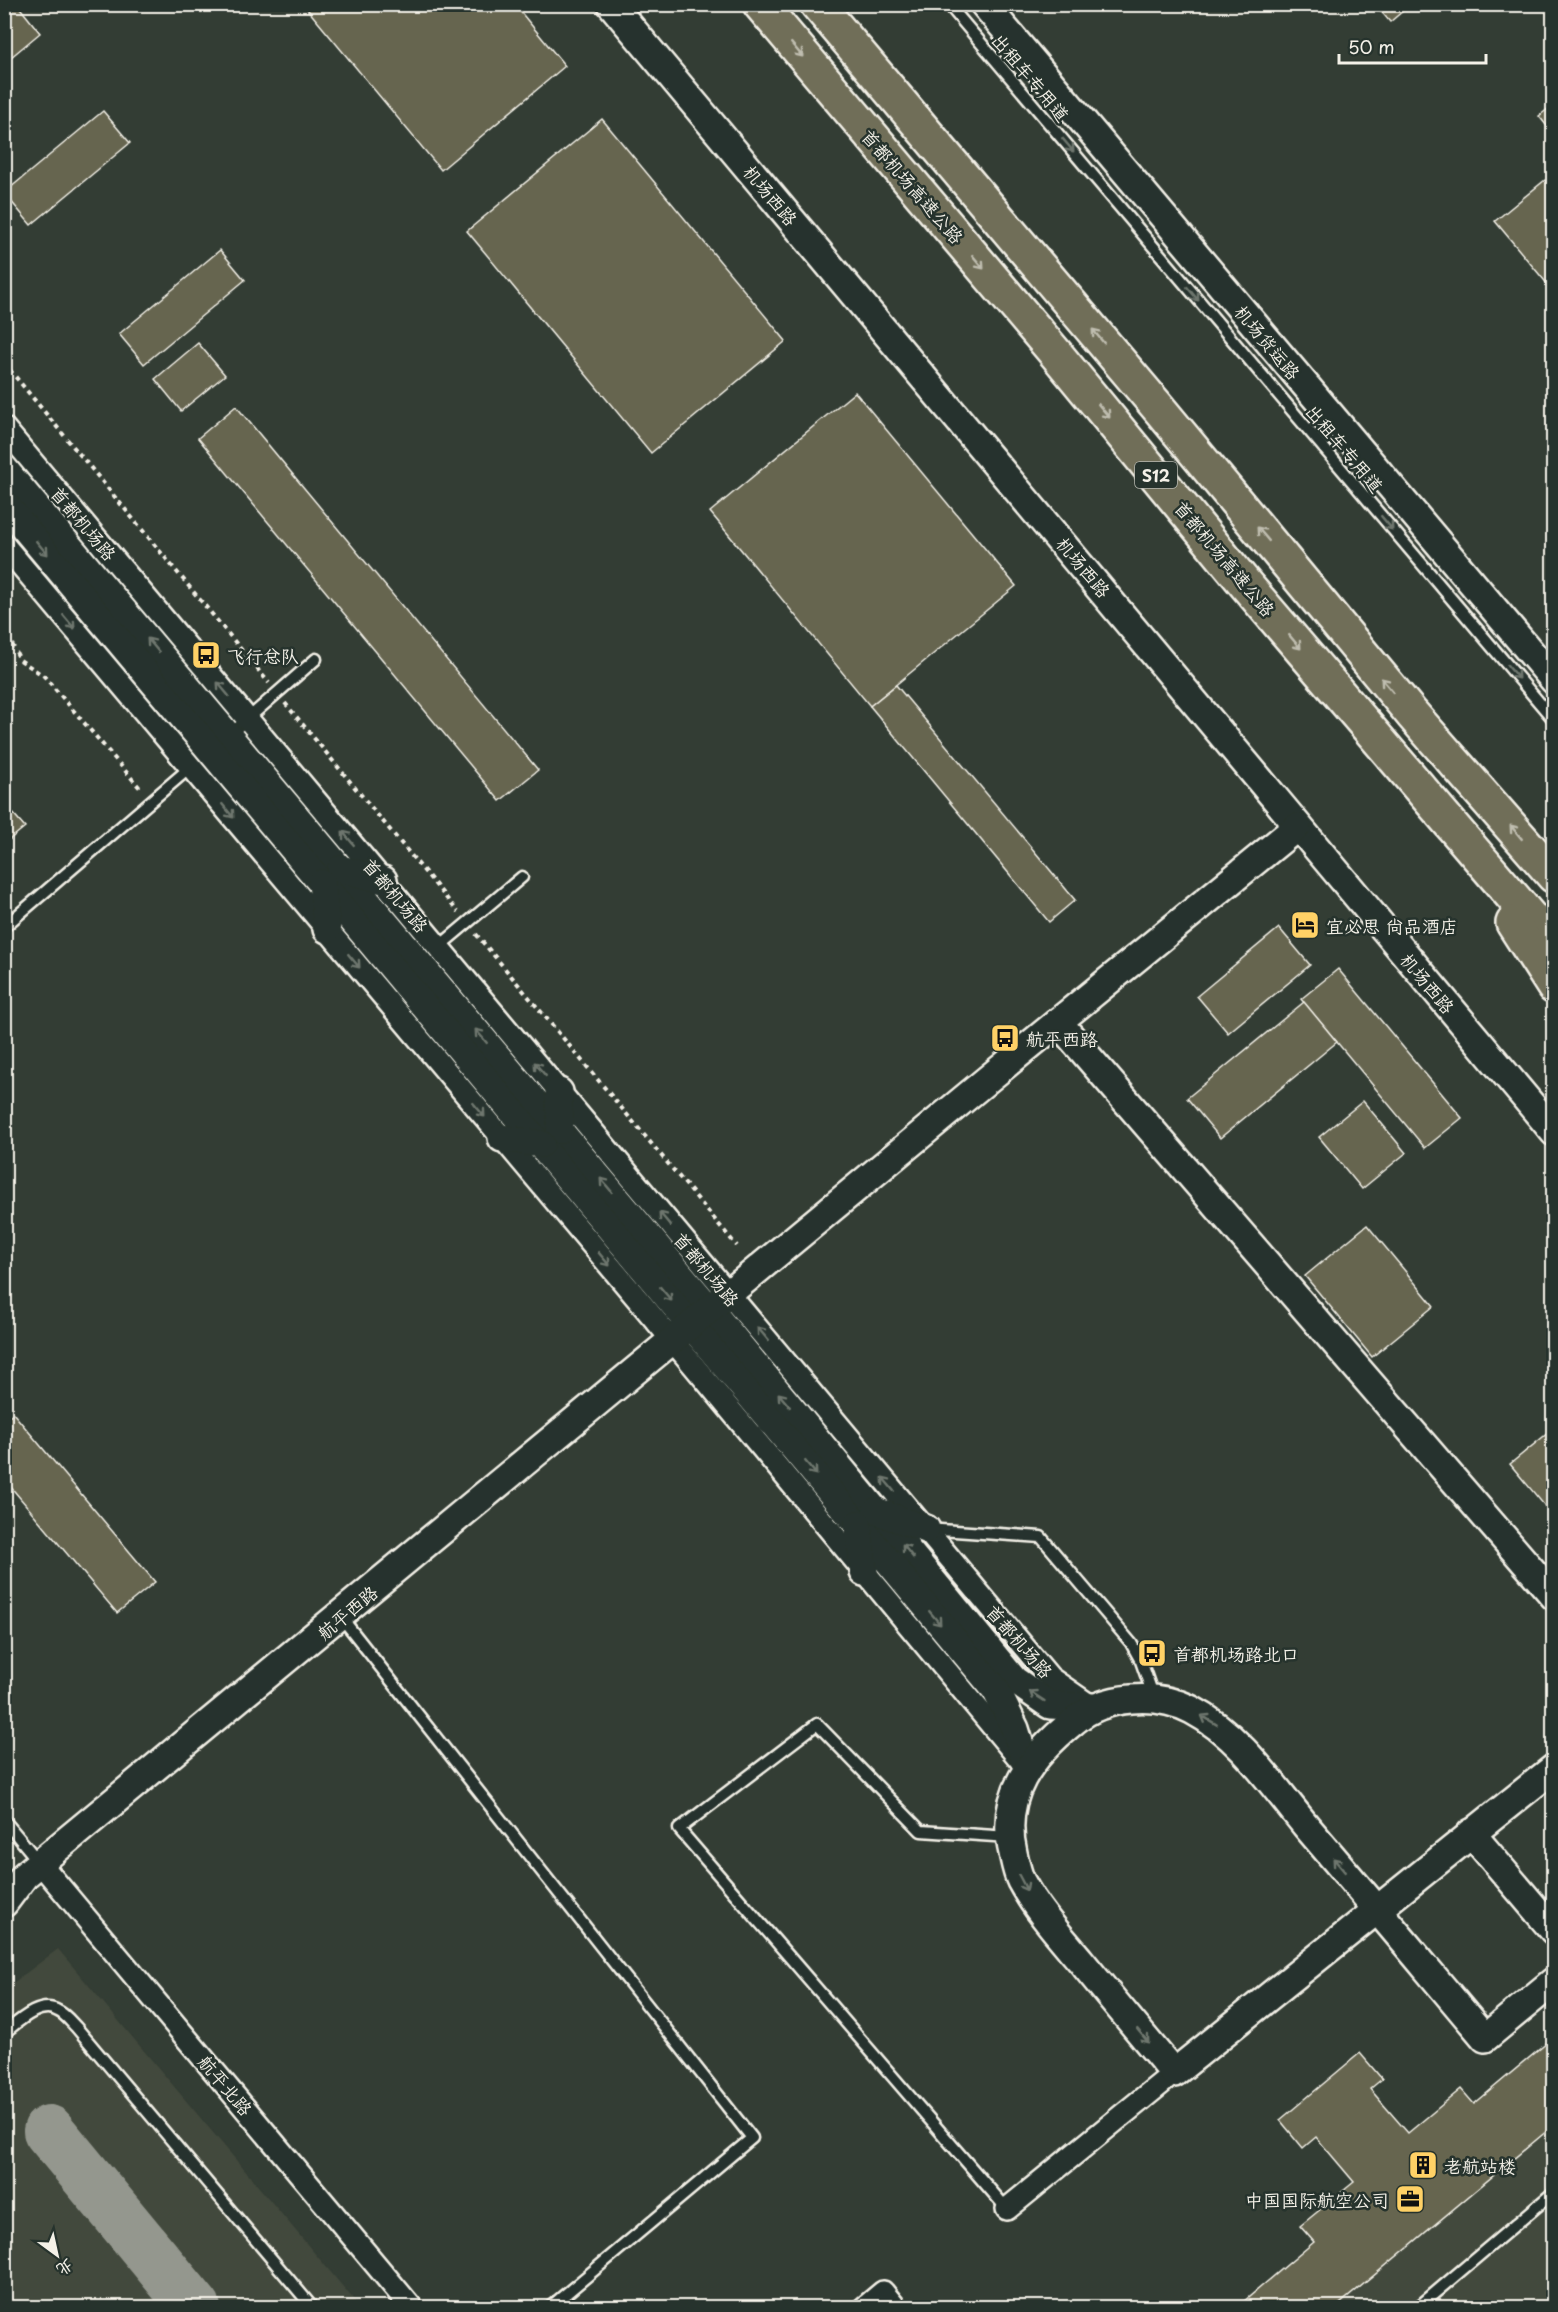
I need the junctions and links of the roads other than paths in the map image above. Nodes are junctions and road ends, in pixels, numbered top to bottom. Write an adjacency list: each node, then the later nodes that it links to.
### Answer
1 (611, 4): 15 (street, 机场西路)
2 (760, 4): 16 (highway, 首都机场高速公路 / S12, one-way to 16)
3 (817, 4): 18 (highway, S12, one-way to 3)
4 (948, 4): 12 (lane, 出租车专用道, one-way to 12)
5 (984, 4): 11 (street, 机场货运路)
6 (4, 428): 13 (street, 首都机场路, one-way to 6)
7 (4, 469): 13 (street, 首都机场路, one-way to 7)
8 (4, 503): 13 (street, 首都机场路, one-way to 13)
9 (4, 545): 14 (street, 首都机场路, one-way to 14)
10 (316, 659): 13 (lane)
11 (1554, 680)
12 (1554, 720)
13 (229, 734): 14 (lane); 17 (street, 首都机场路); 20 (street, 首都机场路, one-way to 13)
14 (190, 767): 21 (lane); 22 (street, 首都机场路, one-way to 22)
15 (1297, 827): 26 (street, 航平西路); 28 (street, 机场西路)
16 (1463, 840): 23 (highway, 首都机场高速公路 / S12); 25 (highway)
17 (331, 876): 20 (street); 22 (street); 24 (street, 首都机场路)
18 (1554, 876)
19 (522, 877): 24 (lane)
20 (383, 880): 24 (street, 首都机场路)
21 (4, 927)
22 (327, 929): 30 (street, 首都机场路, one-way to 30)
23 (1554, 945)
24 (420, 962): 27 (street, 首都机场路, one-way to 24); 29 (street, 首都机场路)
25 (1554, 987)
26 (1058, 1022): 31 (street, 航平西路); 35 (street)
27 (559, 1092): 29 (street); 31 (street, 首都机场路, one-way to 27)
28 (1554, 1132)
29 (550, 1137): 30 (street); 31 (street, 首都机场路)
30 (502, 1138): 31 (street, 首都机场路, one-way to 31)
31 (702, 1318): 32 (street, 首都机场路); 33 (street, 首都机场路, one-way to 31); 34 (street, 首都机场路); 36 (street, 航平西路)
32 (867, 1517): 33 (street); 34 (street); 38 (street, 首都机场路, one-way to 32); 39 (street, 首都机场路, one-way to 39)
33 (926, 1529): 37 (lane); 38 (street, 首都机场路)
34 (864, 1572): 39 (street, 首都机场路)
35 (1554, 1596)
36 (341, 1617): 44 (street, 航平西路); 55 (lane)
37 (1155, 1699): 38 (street); 46 (street, one-way to 37)
38 (1092, 1707): 39 (street)
39 (1027, 1768): 43 (street)
40 (1554, 1768): 42 (street)
41 (4, 1820): 44 (lane)
42 (1472, 1833): 46 (street); 47 (street)
43 (1010, 1837): 50 (street, one-way to 50); 52 (lane)
44 (40, 1863): 45 (street, 航平西路); 54 (street, 航平北路)
45 (4, 1903)
46 (1377, 1909): 48 (street); 50 (street)
47 (1554, 1931)
48 (1554, 1981)
49 (4, 2033): 53 (lane)
50 (1174, 2073): 52 (street)
51 (1554, 2192): 58 (lane)
52 (1007, 2209)
53 (313, 2307)
54 (412, 2307)
55 (549, 2307)
56 (864, 2307): 57 (street)
57 (896, 2307)
58 (1417, 2307)

